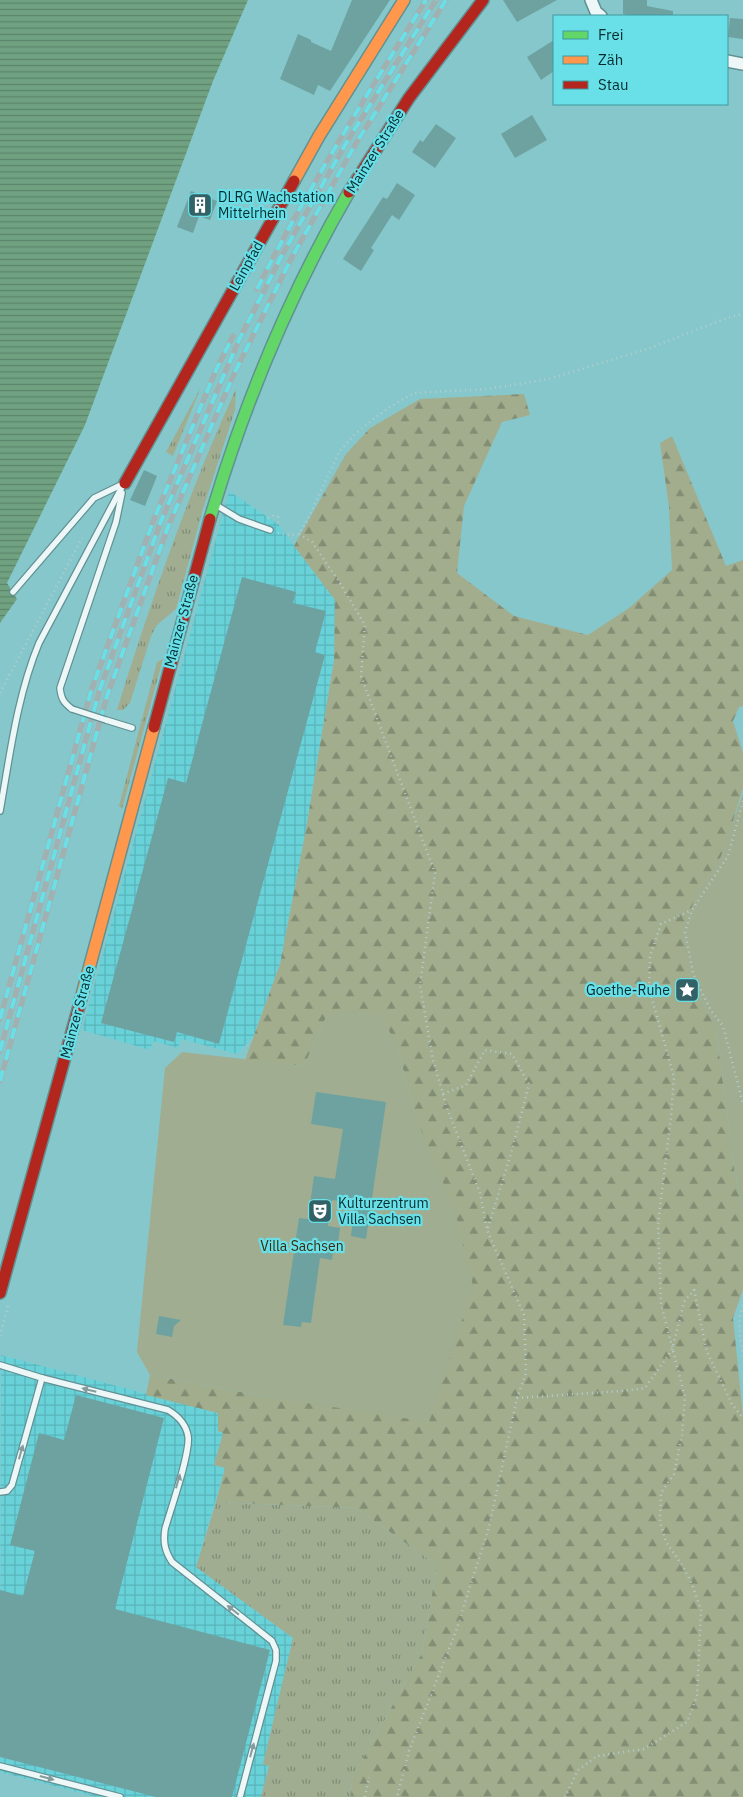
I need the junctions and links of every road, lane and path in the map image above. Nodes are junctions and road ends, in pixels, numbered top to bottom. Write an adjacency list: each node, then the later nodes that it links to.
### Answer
1 (404, 0): 8 (main road, Leinpfad)
2 (483, 0): 9 (main road, Mainzer Straße)
3 (591, 0): 4 (street)
4 (600, 15)
5 (728, 61): 6 (street)
6 (743, 64)
7 (743, 314): 11 (path)
8 (124, 483): 12 (lane); 13 (lane, bridge); 15 (lane)
9 (214, 504): 10 (lane); 20 (main road, Mainzer Straße)
10 (270, 530): 11 (path)
11 (299, 534): 17 (path)
12 (13, 592)
13 (132, 728)
14 (743, 802): 16 (path)
15 (0, 811)
16 (692, 910): 18 (path); 23 (path)
17 (443, 1094): 19 (path); 19 (path)
18 (743, 1104)
19 (488, 1230): 27 (path)
20 (5, 1295): 22 (path)
21 (743, 1306): 24 (path)
22 (0, 1336)
23 (672, 1350): 27 (path); 28 (path); 36 (path)
24 (743, 1360)
25 (0, 1365): 26 (lane)
26 (42, 1378): 29 (lane, one-way to 26); 33 (lane, one-way to 26)
27 (517, 1398): 35 (path)
28 (743, 1418)
29 (0, 1492)
30 (0, 1766): 32 (lane, one-way to 32)
31 (369, 1777): 34 (path)
32 (120, 1797)
33 (240, 1797)
34 (365, 1797)
35 (397, 1797)
36 (565, 1797)

